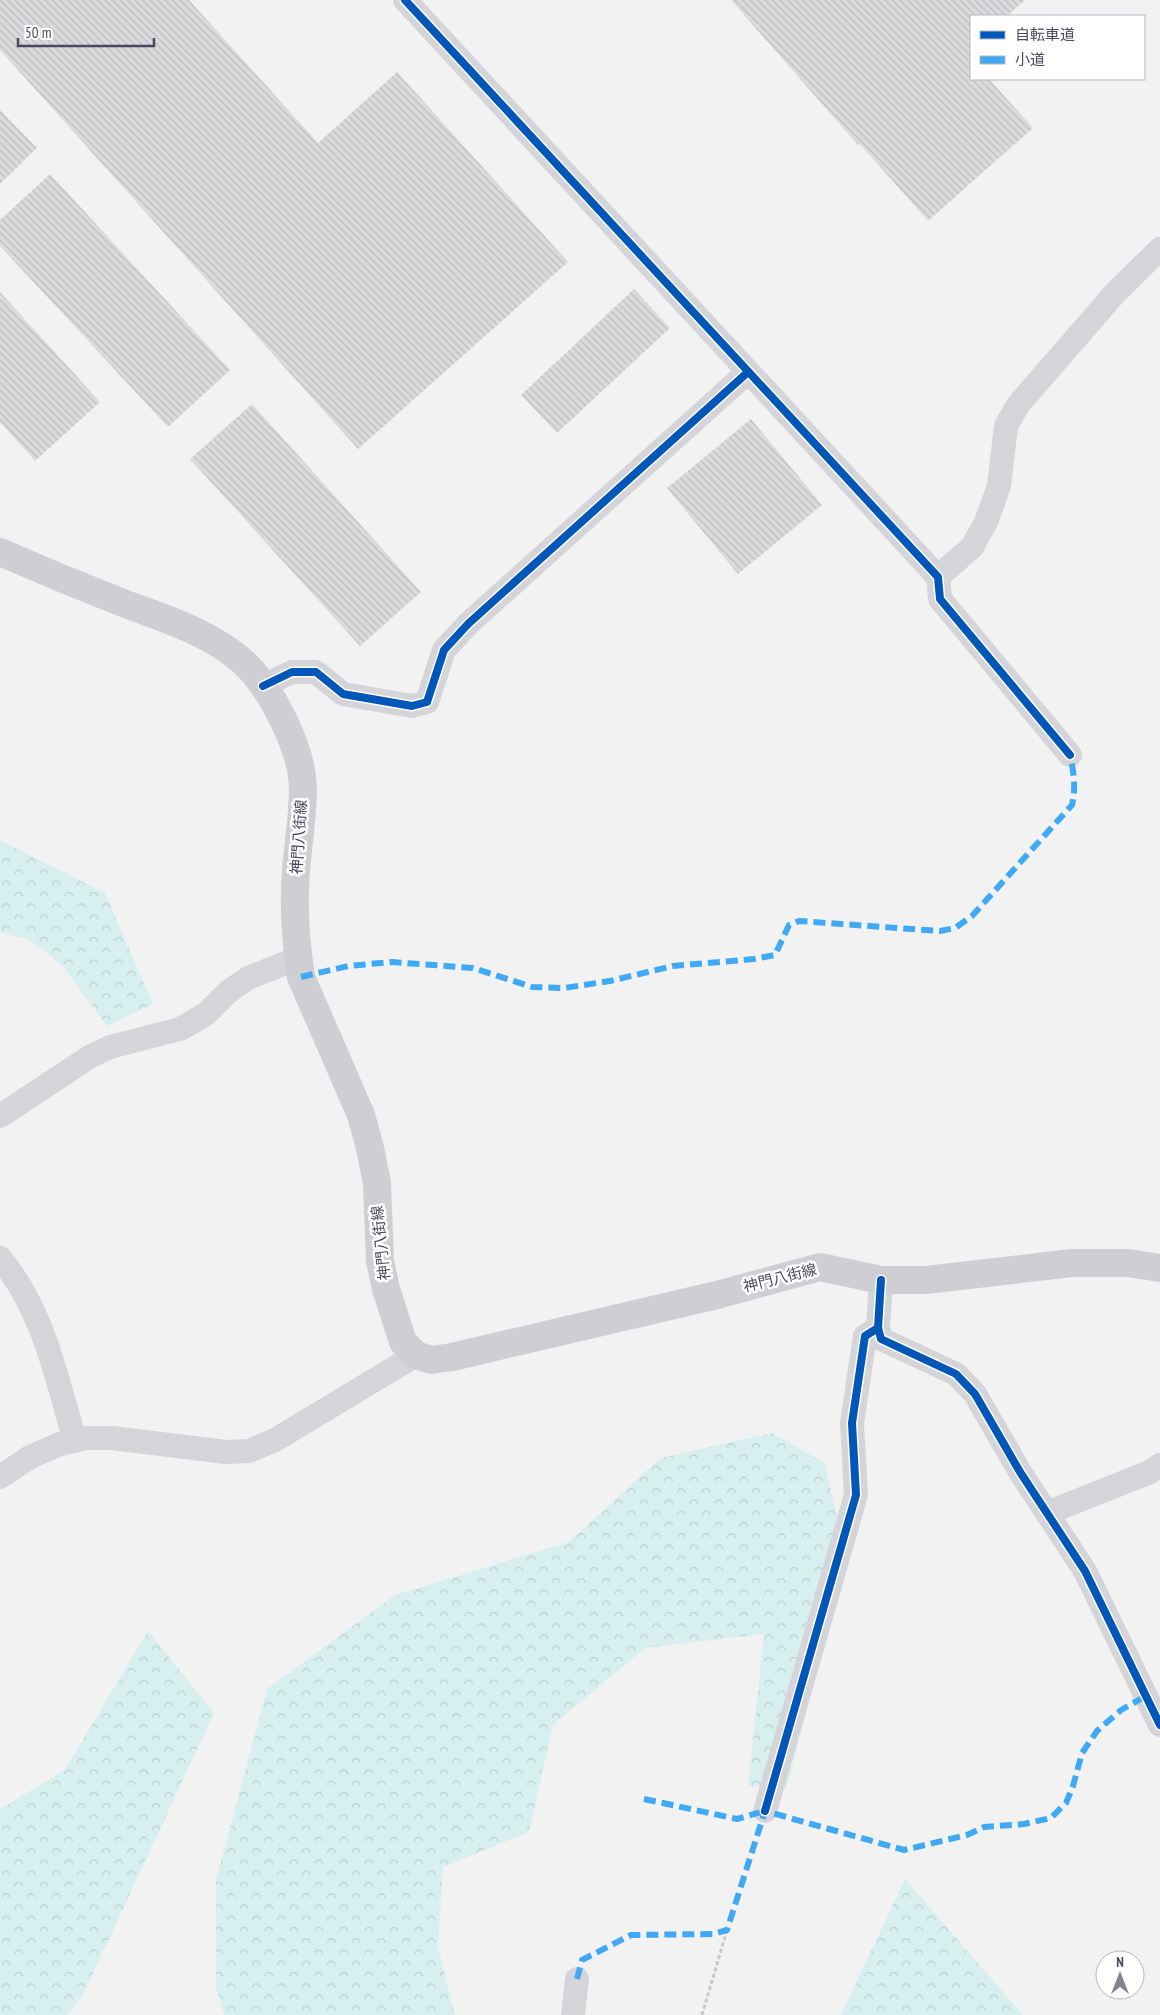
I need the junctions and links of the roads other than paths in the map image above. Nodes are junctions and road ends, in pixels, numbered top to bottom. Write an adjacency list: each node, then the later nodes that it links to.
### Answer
1 (405, 0): 3 (street)
2 (1160, 249): 5 (street)
3 (748, 372): 5 (street); 6 (street)
4 (0, 552): 6 (main road, 神門八街線)
5 (938, 577): 7 (street)
6 (263, 686): 8 (main road, 神門八街線)
7 (1070, 755)
8 (298, 958): 9 (street); 14 (main road, 神門八街線)
9 (0, 1116)
10 (0, 1258): 15 (street)
11 (1160, 1268): 12 (main road, 神門八街線)
12 (881, 1280): 13 (street); 14 (main road, 神門八街線)
13 (878, 1328): 18 (street); 21 (street)
14 (416, 1355): 15 (street)
15 (75, 1441): 17 (street)
16 (1160, 1465): 18 (street)
17 (0, 1477)
18 (1047, 1513): 19 (street)
19 (1153, 1692): 20 (street)
20 (1160, 1725)
21 (765, 1811)
22 (577, 1978): 23 (street)
23 (573, 2015)

